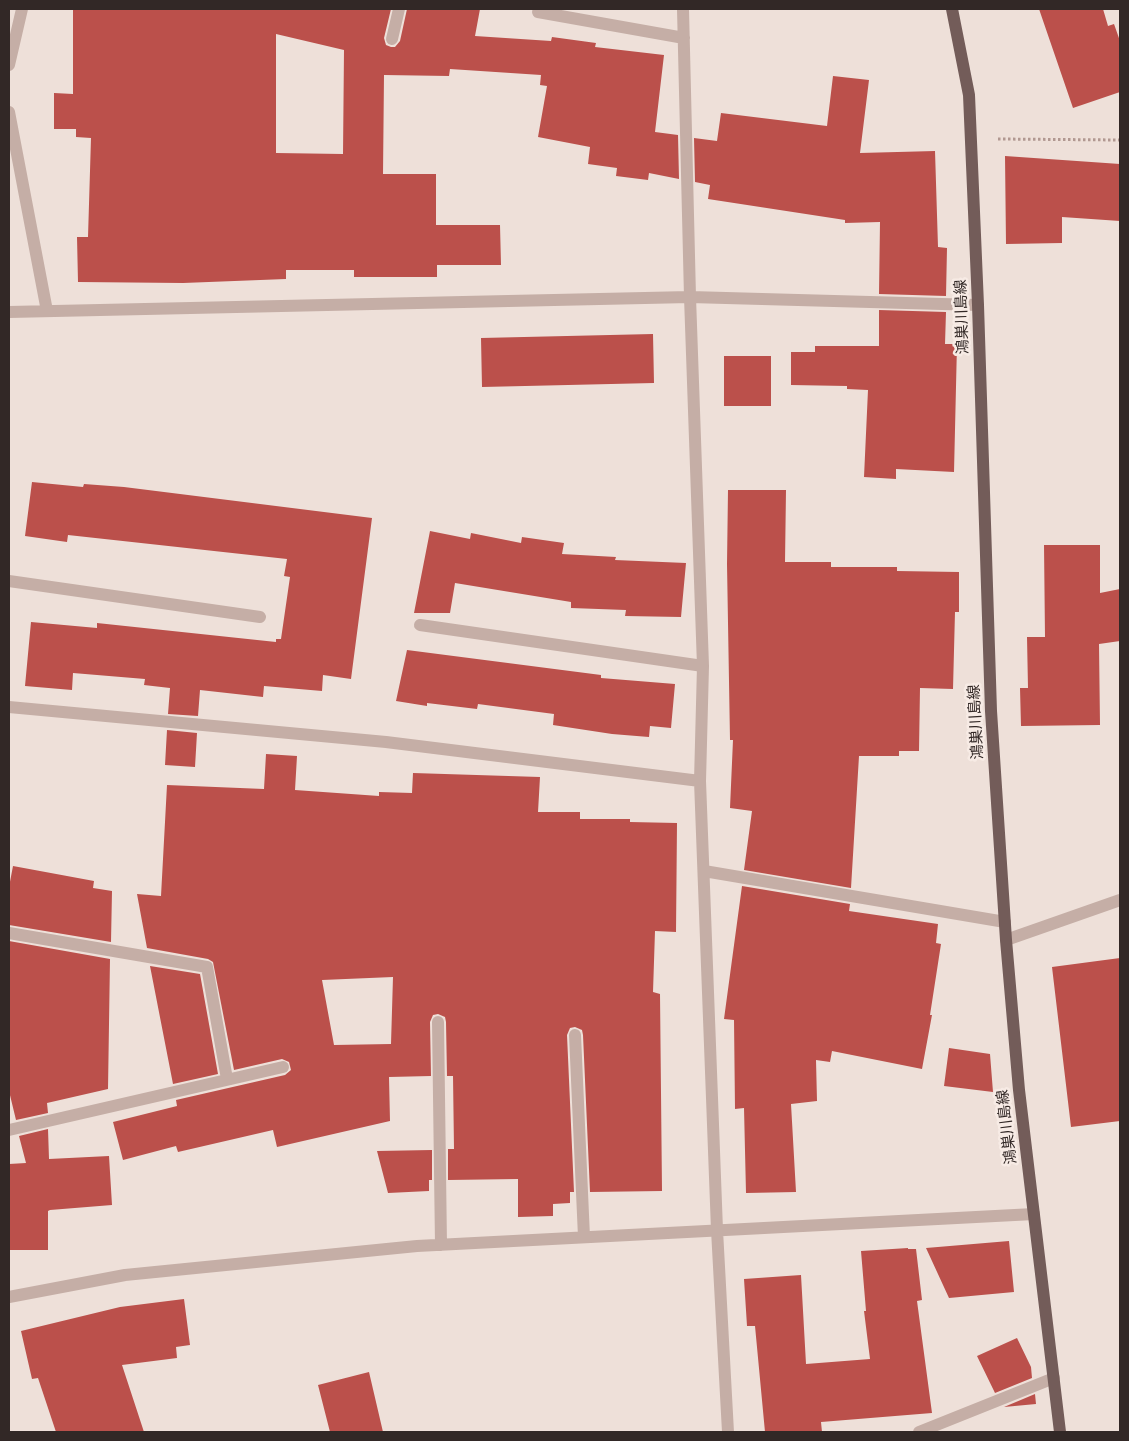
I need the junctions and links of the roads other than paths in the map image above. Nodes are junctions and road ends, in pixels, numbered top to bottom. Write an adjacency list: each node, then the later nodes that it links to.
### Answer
1 (22, 9): 8 (street)
2 (399, 9): 6 (street)
3 (683, 9): 7 (street)
4 (952, 9): 11 (main road, 鴻巣川島線)
5 (538, 12): 7 (street)
6 (392, 38)
7 (684, 38): 10 (street)
8 (9, 65)
9 (9, 112): 12 (street)
10 (690, 297): 11 (street); 12 (street); 17 (street)
11 (978, 305): 22 (main road, 鴻巣川島線)
12 (47, 311): 13 (street)
13 (9, 312)
14 (9, 581): 15 (street)
15 (260, 617)
16 (420, 625): 17 (street)
17 (703, 666): 19 (street)
18 (9, 707): 19 (street)
19 (700, 781): 20 (street)
20 (704, 871): 22 (street); 31 (street)
21 (1120, 900): 24 (street)
22 (1004, 922): 24 (main road, 鴻巣川島線)
23 (9, 933): 28 (street)
24 (1006, 940): 30 (main road, 鴻巣川島線)
25 (438, 1022): 33 (street)
26 (575, 1035): 32 (street)
27 (283, 1067): 28 (street)
28 (227, 1079): 29 (street)
29 (9, 1130)
30 (1034, 1214): 31 (street); 35 (main road, 鴻巣川島線)
31 (717, 1230): 32 (street); 36 (street)
32 (584, 1237): 33 (street)
33 (441, 1245): 34 (street)
34 (9, 1297)
35 (1054, 1378): 37 (street); 38 (main road, 鴻巣川島線)
36 (728, 1432)
37 (919, 1432)
38 (1060, 1432)

